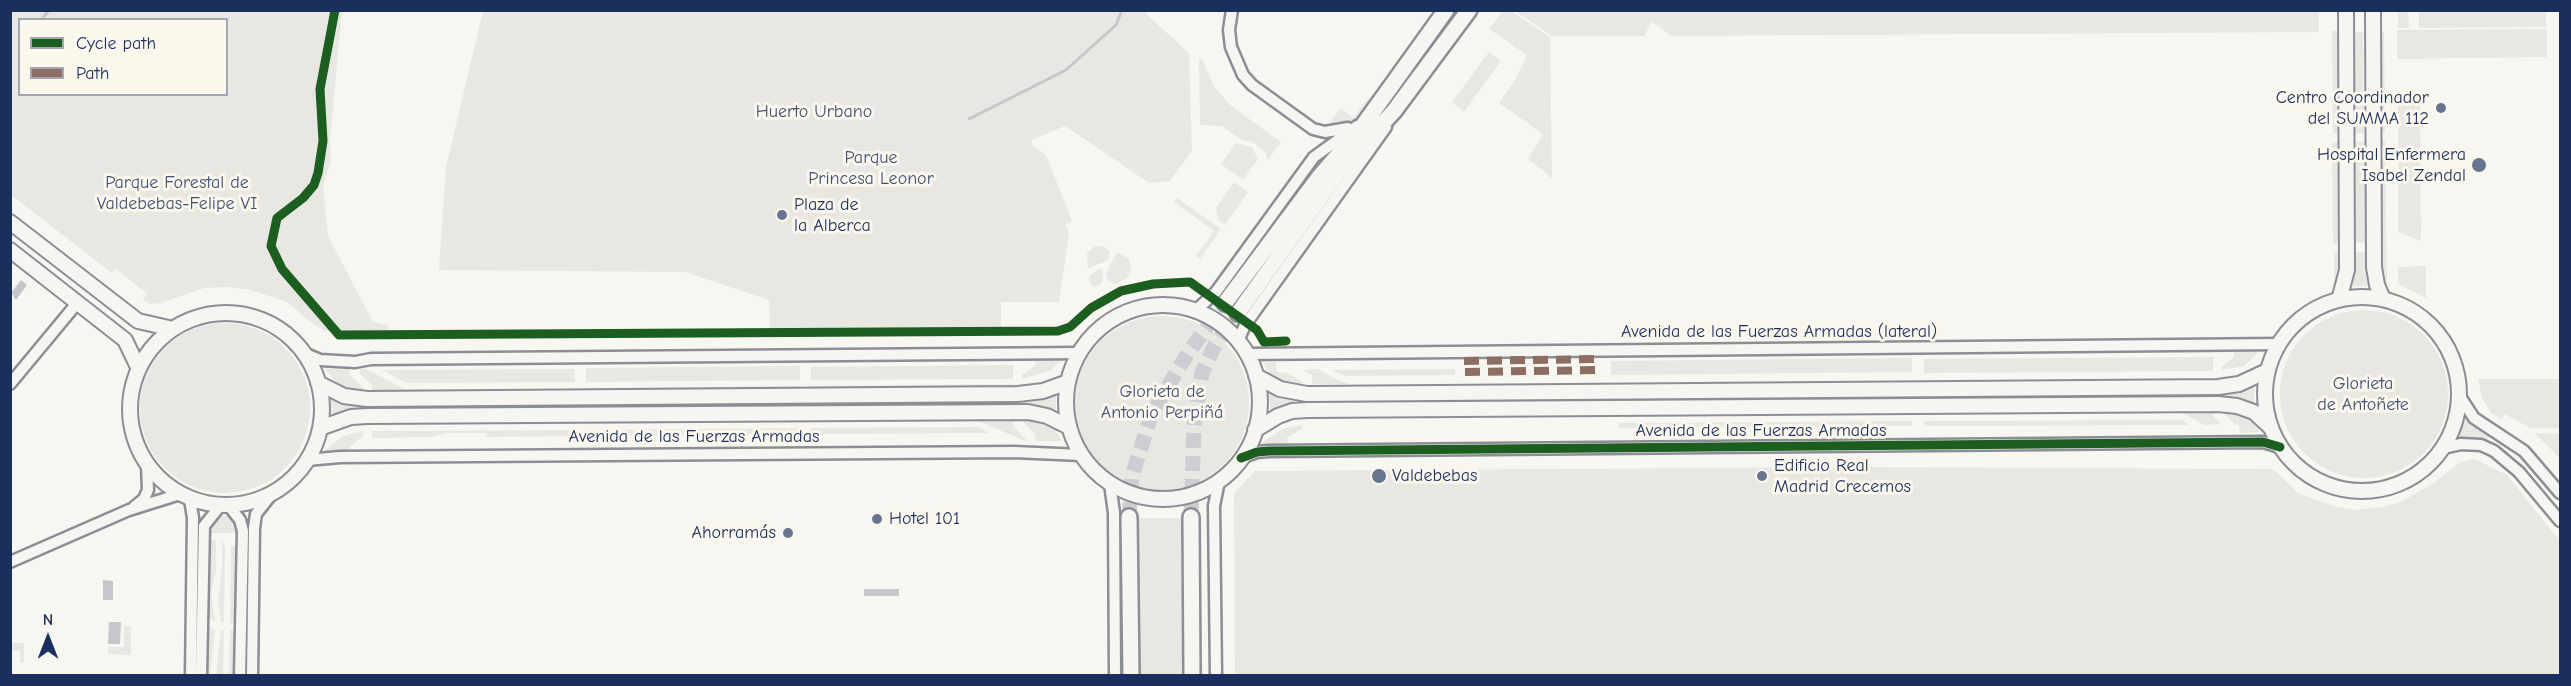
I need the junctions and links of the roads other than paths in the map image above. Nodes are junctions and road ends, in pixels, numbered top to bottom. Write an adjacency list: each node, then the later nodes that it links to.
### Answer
1 (1232, 10): 7 (street)
2 (1446, 10): 7 (main road)
3 (1469, 10): 6 (main road)
4 (2346, 10): 11 (street)
5 (2373, 10): 10 (street)
6 (1394, 111): 15 (main road); 17 (street)
7 (1371, 114): 13 (main road); 14 (street)
8 (10, 222): 16 (street)
9 (10, 250): 12 (street)
10 (2383, 299): 11 (street); 28 (street)
11 (2339, 300): 18 (street)
12 (78, 302): 22 (street); 25 (street)
13 (1225, 303)
14 (1195, 311): 17 (street); 19 (street)
15 (1238, 313)
16 (173, 329): 20 (street); 22 (street)
17 (1238, 341): 21 (street)
18 (2279, 344): 21 (street, Avenida de las Fuerzas Armadas (lateral)); 23 (street)
19 (1080, 352): 20 (street); 26 (street)
20 (306, 354): 27 (street)
21 (1246, 354): 24 (street)
22 (138, 367): 38 (street)
23 (2267, 371): 24 (street); 30 (street)
24 (1256, 376): 32 (street)
25 (12, 379)
26 (1068, 382): 27 (street); 29 (street)
27 (318, 383): 31 (street)
28 (2459, 395): 34 (street); 41 (street)
29 (1069, 427): 31 (street, Avenida de las Fuerzas Armadas); 35 (street)
30 (2270, 427): 32 (street, Avenida de las Fuerzas Armadas); 33 (street)
31 (320, 428): 37 (street)
32 (1255, 430): 36 (street)
33 (2280, 447): 34 (street); 36 (street, Avenida de las Fuerzas Armadas)
34 (2443, 448): 48 (street)
35 (1081, 455): 37 (street, Avenida de las Fuerzas Armadas); 40 (street)
36 (1241, 458): 39 (street)
37 (307, 460): 42 (street)
38 (147, 465): 43 (street); 45 (street)
39 (1220, 480): 40 (street); 57 (street)
40 (1110, 484): 54 (street)
41 (2560, 493)
42 (271, 495): 44 (street); 53 (street)
43 (185, 496): 44 (street); 45 (street); 50 (street)
44 (224, 506): 51 (street); 52 (street)
45 (129, 510): 49 (street)
46 (1129, 517): 55 (main road)
47 (1191, 517): 56 (main road)
48 (2560, 521)
49 (10, 562)
50 (191, 675)
51 (201, 675)
52 (240, 675)
53 (252, 675)
54 (1115, 675)
55 (1131, 675)
56 (1192, 675)
57 (1216, 675)

